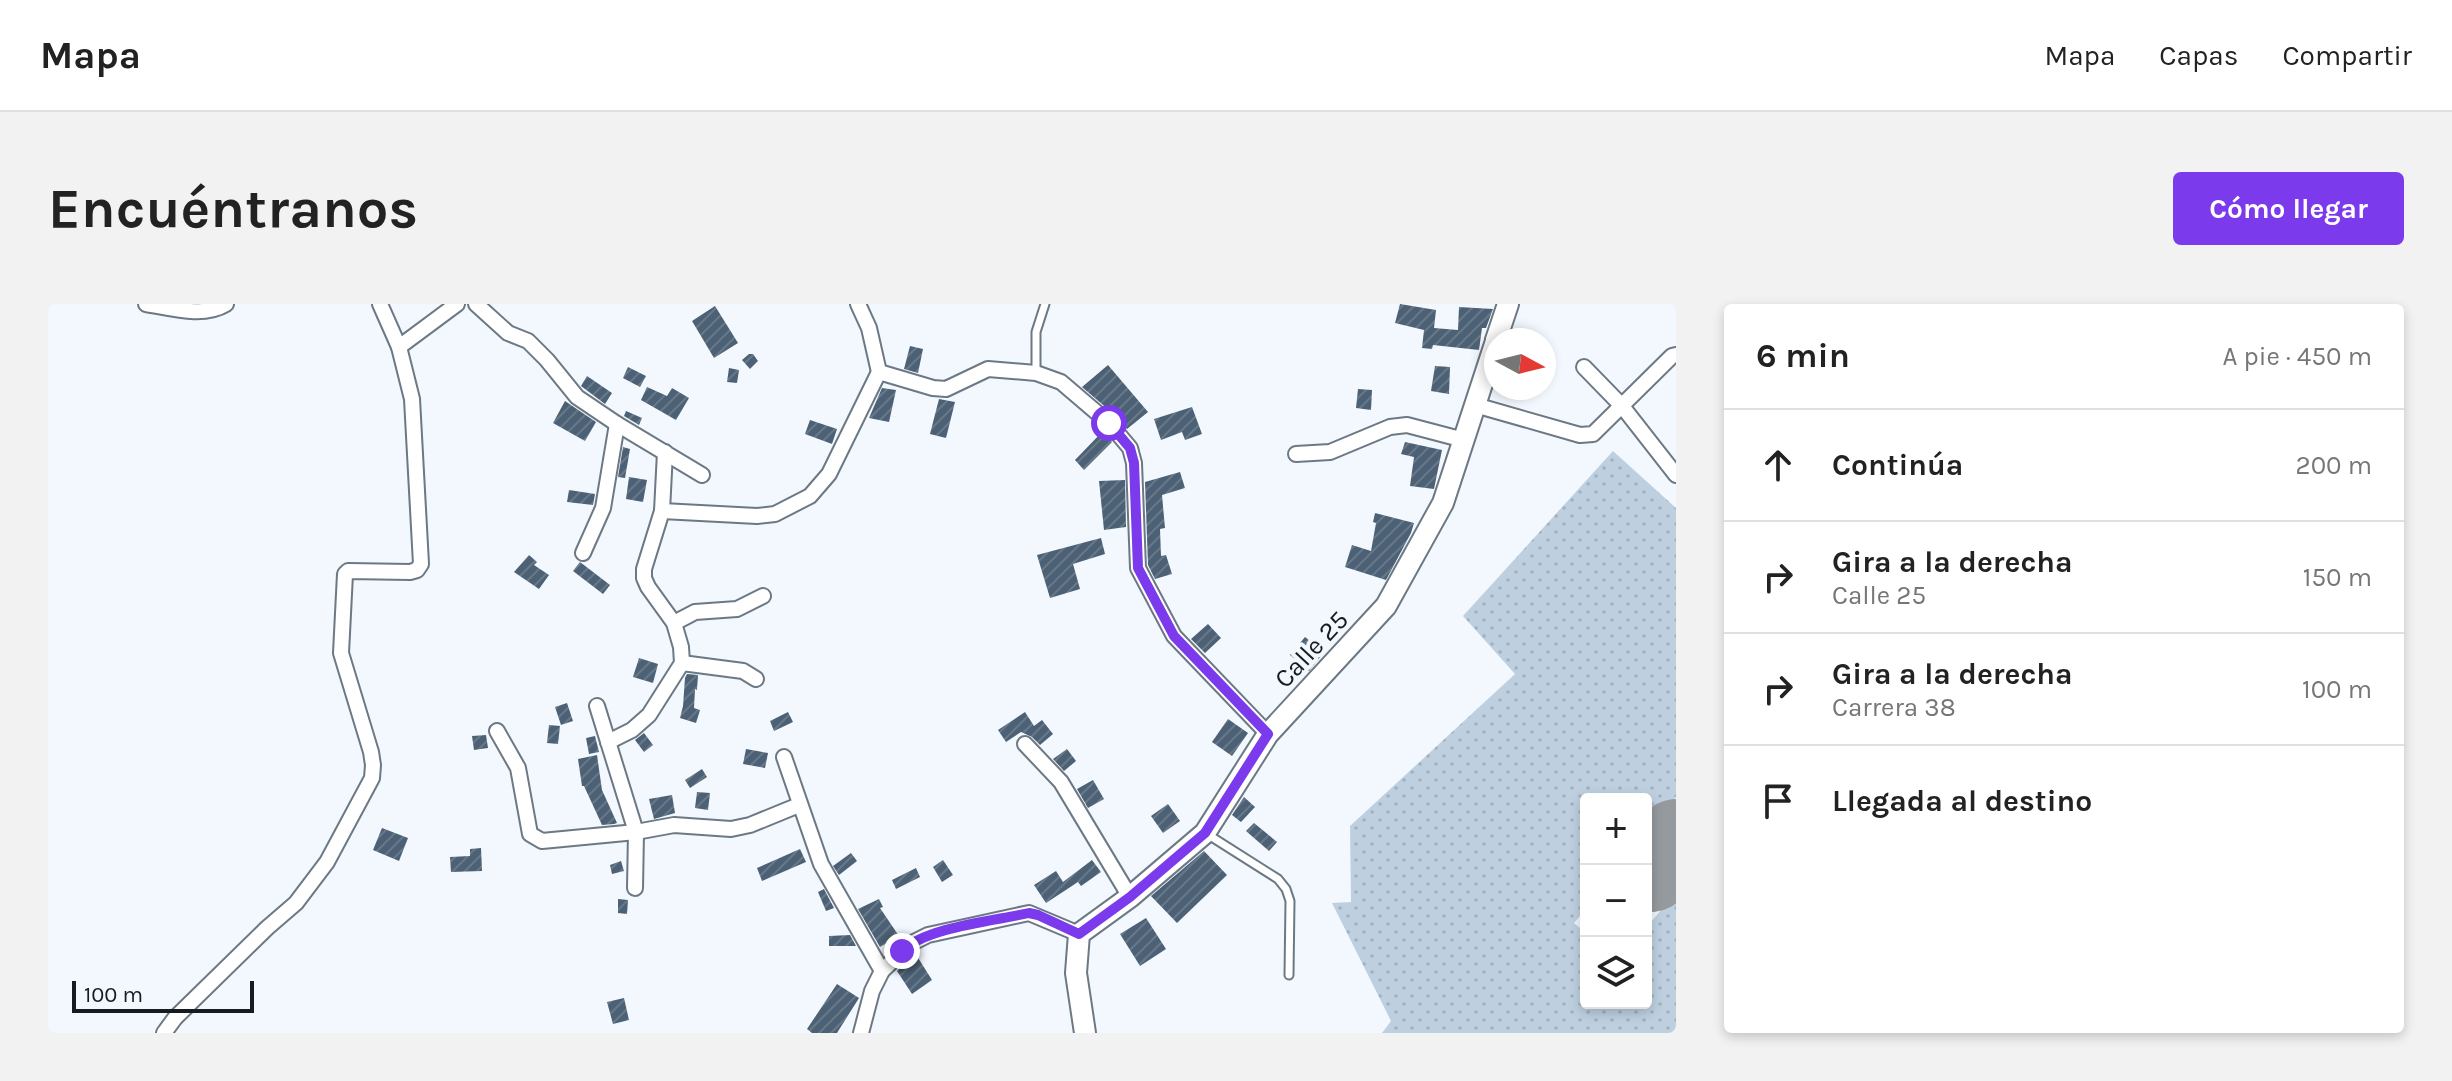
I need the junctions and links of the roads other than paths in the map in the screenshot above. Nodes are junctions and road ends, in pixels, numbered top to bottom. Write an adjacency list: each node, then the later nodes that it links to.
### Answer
1 (146, 304): 2 (street)
2 (226, 304)
3 (380, 304): 10 (street)
4 (457, 304): 10 (street)
5 (476, 304): 18 (street)
6 (858, 304): 13 (street)
7 (1045, 304): 14 (lane)
8 (1508, 304): 9 (street, Calle 25)
9 (1500, 328)
10 (399, 347): 44 (street)
11 (1676, 355): 17 (street)
12 (1584, 367): 17 (street)
13 (879, 372): 14 (street); 24 (street)
14 (1036, 373): 32 (street)
15 (1484, 377): 16 (street, Calle 25)
16 (1475, 405): 17 (street); 19 (street, Calle 25)
17 (1622, 406): 23 (street)
18 (617, 424): 20 (street); 25 (street)
19 (1464, 440): 21 (street); 32 (street, Calle 25)
20 (665, 452): 22 (street); 24 (street)
21 (1296, 454)
22 (702, 475)
23 (1676, 475)
24 (662, 511): 27 (street)
25 (583, 553)
26 (763, 596): 27 (street)
27 (674, 623): 28 (street)
28 (682, 663): 29 (street); 33 (street)
29 (756, 679)
30 (597, 706): 33 (street)
31 (497, 731): 37 (street)
32 (1268, 734): 38 (street, Calle 25)
33 (608, 742): 37 (street)
34 (1025, 744): 40 (street)
35 (784, 757): 36 (street)
36 (799, 805): 37 (street); 42 (street)
37 (636, 832): 39 (street)
38 (1205, 833): 40 (street, Calle 25); 43 (lane)
39 (635, 888)
40 (1130, 897): 41 (street, Calle 25)
41 (1079, 934): 42 (street); 46 (street)
42 (882, 971): 45 (street)
43 (1289, 975)
44 (164, 1033)
45 (861, 1033)
46 (1085, 1033)

